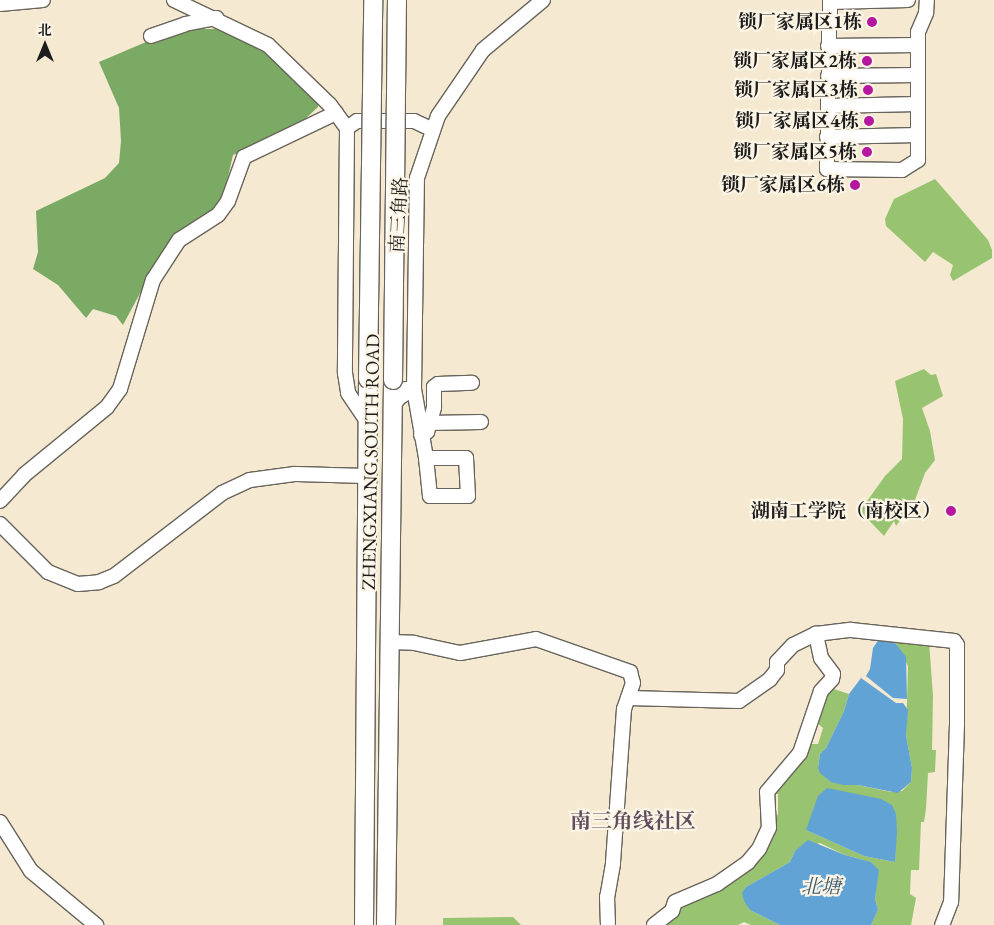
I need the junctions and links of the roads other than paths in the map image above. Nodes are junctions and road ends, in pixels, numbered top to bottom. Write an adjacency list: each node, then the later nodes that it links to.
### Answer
1 (43, 0): 9 (street)
2 (174, 0): 10 (street)
3 (373, 0): 23 (main road, ZHENGXIANG SOUTH ROAD, bridge)
4 (398, 0): 24 (main road, ZHENGXIANG SOUTH ROAD, bridge)
5 (543, 0): 20 (street, 南三角路)
6 (908, 0): 8 (street)
7 (927, 0): 12 (street)
8 (830, 1): 13 (street)
9 (0, 4)
10 (216, 18): 11 (street); 18 (street)
11 (151, 36)
12 (918, 45): 13 (street); 14 (street)
13 (828, 46): 15 (street)
14 (918, 75): 15 (street); 16 (street)
15 (828, 76): 17 (street)
16 (918, 104): 17 (street); 21 (street)
17 (828, 106): 22 (street)
18 (336, 113): 19 (street); 35 (street)
19 (347, 128): 20 (street); 27 (street)
20 (433, 130): 26 (street, 南三角路)
21 (918, 135): 22 (street); 22 (street)
22 (827, 137)
23 (368, 380): 27 (street); 30 (main road, ZHENGXIANG SOUTH ROAD)
24 (393, 380): 26 (street); 28 (main road, ZHENGXIANG SOUTH ROAD)
25 (472, 383): 31 (street)
26 (414, 389): 28 (street); 32 (street, 南三角路)
27 (348, 393): 30 (street)
28 (393, 405): 38 (main road, ZHENGXIANG SOUTH ROAD)
29 (481, 422): 31 (street)
30 (368, 423): 34 (main road, ZHENGXIANG SOUTH ROAD)
31 (429, 423): 32 (street)
32 (421, 435): 33 (street, 南三角路)
33 (426, 458)
34 (367, 476): 36 (street); 43 (main road, ZHENGXIANG SOUTH ROAD)
35 (0, 501)
36 (0, 524)
37 (816, 634): 39 (street); 41 (street); 46 (street)
38 (390, 642): 39 (street); 44 (main road, ZHENGXIANG SOUTH ROAD)
39 (628, 698): 45 (street)
40 (0, 822): 42 (street)
41 (945, 922)
42 (96, 925)
43 (364, 925)
44 (386, 925)
45 (608, 925)
46 (654, 925)

